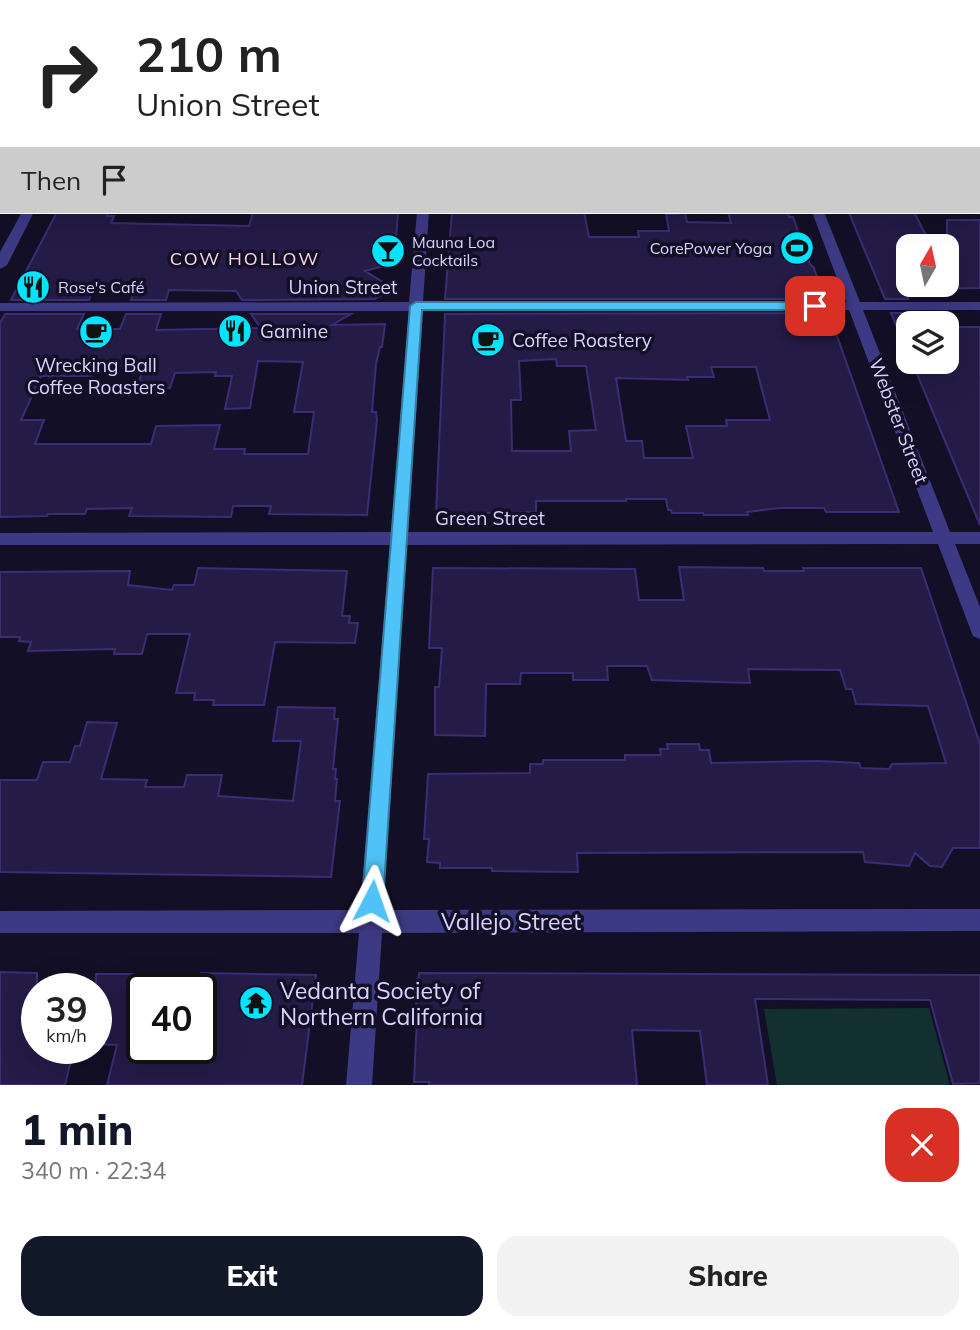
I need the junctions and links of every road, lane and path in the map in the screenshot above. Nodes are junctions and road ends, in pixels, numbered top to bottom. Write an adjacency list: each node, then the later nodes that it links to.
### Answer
1 (27, 214): 4 (street)
2 (423, 214): 5 (street)
3 (819, 214): 6 (street, Webster Street)
4 (0, 265)
5 (416, 306): 6 (street, Union Street); 8 (street, Union Street); 12 (street)
6 (855, 306): 7 (street, Union Street); 9 (street, Webster Street)
7 (980, 306)
8 (0, 307)
9 (944, 538): 10 (street, Green Street); 12 (street, Green Street); 13 (street, Webster Street)
10 (980, 538)
11 (0, 539): 12 (street, Green Street)
12 (399, 539): 15 (street)
13 (980, 631)
14 (980, 920): 15 (street, Vallejo Street)
15 (371, 921): 16 (street, Vallejo Street); 17 (street)
16 (0, 922)
17 (359, 1085)

